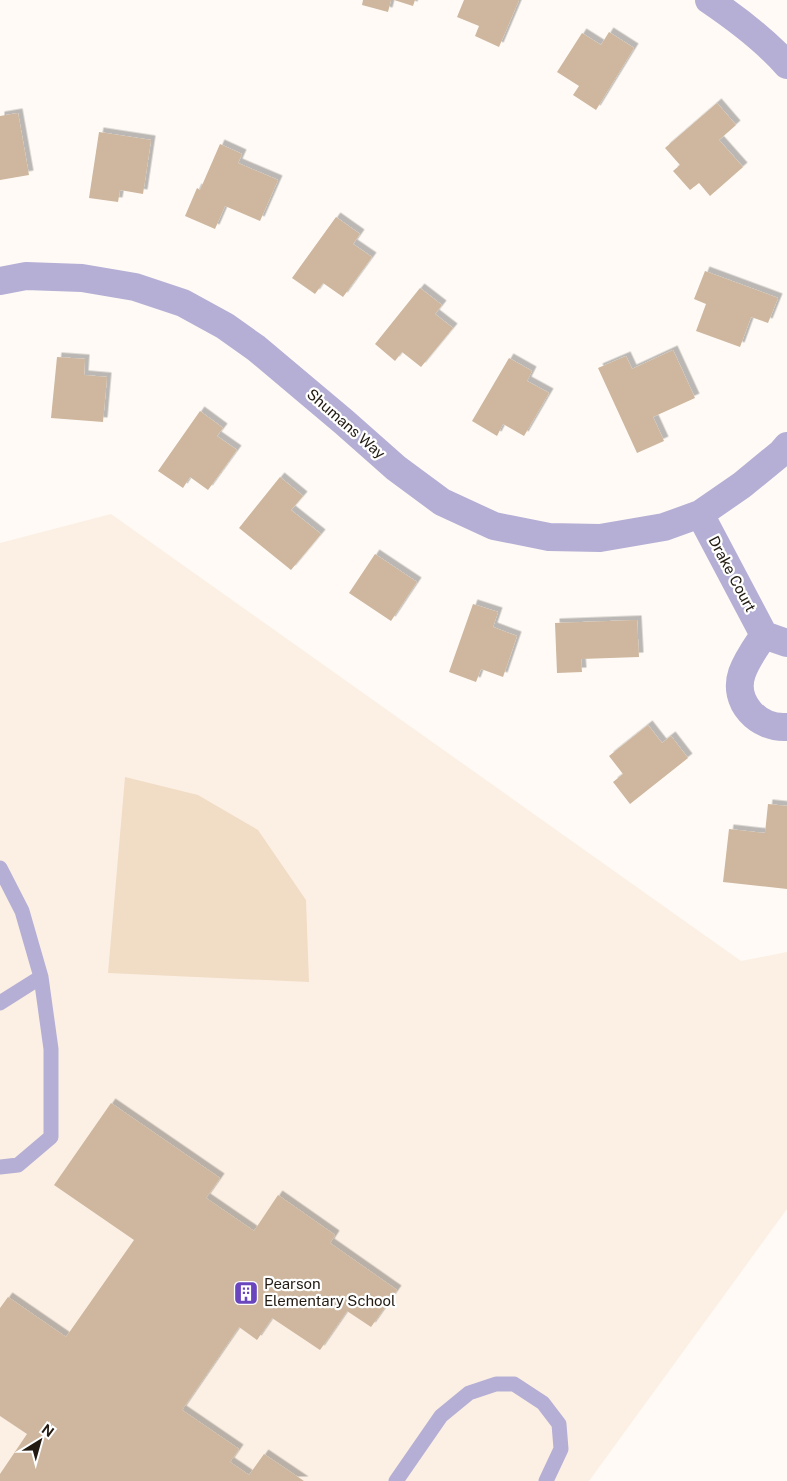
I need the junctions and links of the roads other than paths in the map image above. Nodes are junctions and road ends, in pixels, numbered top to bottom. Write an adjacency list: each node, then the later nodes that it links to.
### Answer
1 (709, 0): 2 (street)
2 (740, 8): 3 (street)
3 (787, 65)
4 (0, 281): 6 (street, Shumans Way)
5 (787, 446): 6 (street, Shumans Way)
6 (700, 514): 7 (street, Drake Court)
7 (775, 639): 8 (street, Drake Court)
8 (787, 727)
9 (0, 868): 10 (lane)
10 (4, 884): 11 (lane)
11 (41, 977): 12 (lane); 13 (lane)
12 (0, 1003)
13 (0, 1167)
14 (396, 1481): 15 (lane)
15 (546, 1481)

